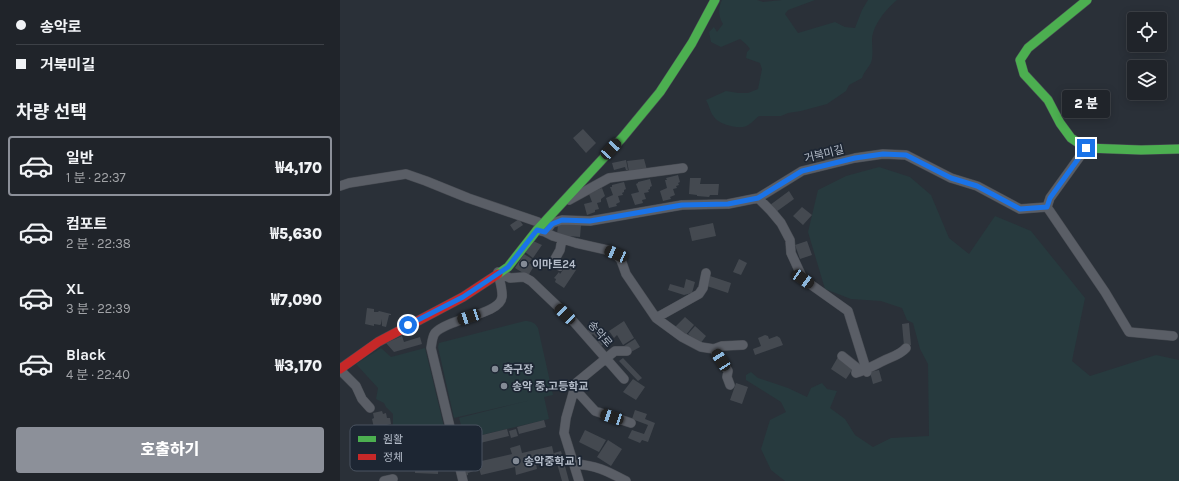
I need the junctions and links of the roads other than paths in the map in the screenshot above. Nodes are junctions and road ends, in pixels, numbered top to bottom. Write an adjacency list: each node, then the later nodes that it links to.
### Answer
1 (711, 0): 11 (main road)
2 (715, 0): 9 (main road)
3 (1087, 0): 4 (main road)
4 (1086, 148): 5 (main road); 10 (street)
5 (1179, 148)
6 (683, 168): 9 (street)
7 (340, 186): 11 (street)
8 (758, 198): 10 (street, 거북미길); 11 (street, 거북미길); 26 (street)
9 (559, 205): 11 (main road)
10 (1047, 207): 17 (street)
11 (540, 228): 12 (street); 14 (main road); 24 (main road)
12 (562, 239): 13 (street); 16 (street)
13 (560, 266)
14 (498, 272): 23 (street, 송악로); 25 (main road); 32 (street)
15 (706, 273): 16 (street)
16 (656, 318): 20 (street)
17 (1173, 336)
18 (743, 345): 20 (street)
19 (906, 348): 26 (street)
20 (714, 349): 28 (street)
21 (627, 351): 23 (street)
22 (842, 356): 26 (street)
23 (605, 358): 27 (street); 29 (street, 송악로)
24 (340, 365)
25 (340, 370): 30 (street)
26 (867, 371)
27 (624, 380)
28 (730, 385)
29 (574, 388): 31 (street); 33 (street, 송악로)
30 (370, 408)
31 (631, 423)
32 (450, 425)
33 (574, 464): 38 (street, 송악로); 39 (street)
34 (461, 471): 37 (street)
35 (393, 479): 36 (street)
36 (384, 481)
37 (463, 481)
38 (578, 481)
39 (626, 481)

